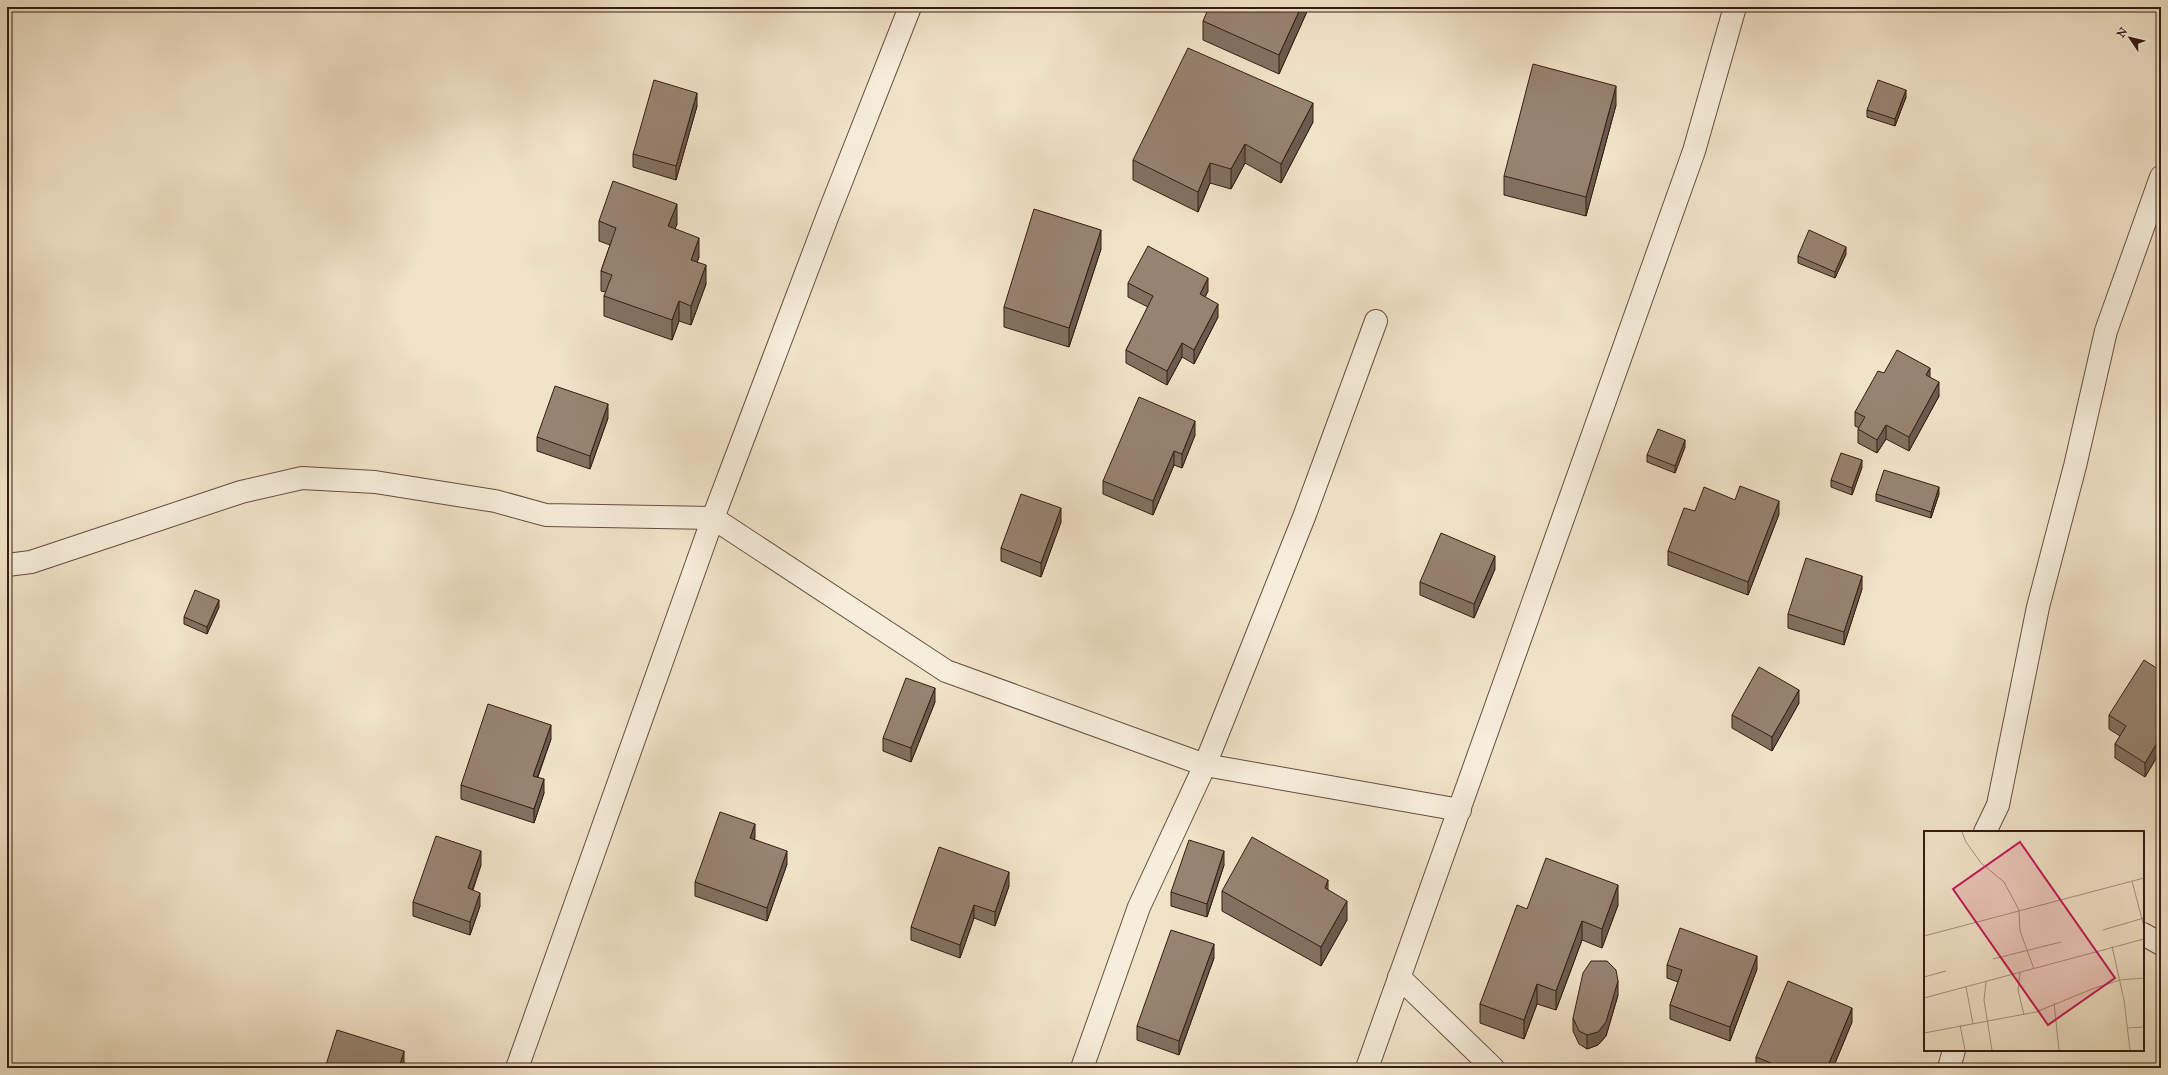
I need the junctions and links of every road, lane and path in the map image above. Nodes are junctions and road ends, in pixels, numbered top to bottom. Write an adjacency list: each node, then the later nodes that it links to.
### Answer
1 (910, 7): 5 (street)
2 (1735, 7): 8 (street)
3 (2161, 177): 9 (street)
4 (1376, 321): 7 (street)
5 (713, 518): 6 (street); 7 (street); 14 (street)
6 (7, 565)
7 (1205, 765): 8 (street); 15 (street)
8 (1460, 810): 12 (street)
9 (1985, 831)
10 (2144, 935): 11 (street)
11 (2161, 944)
12 (1399, 977): 16 (street); 17 (street)
13 (1954, 1051): 18 (street)
14 (517, 1068)
15 (1082, 1068)
16 (1367, 1068)
17 (1493, 1068)
18 (1949, 1068)

